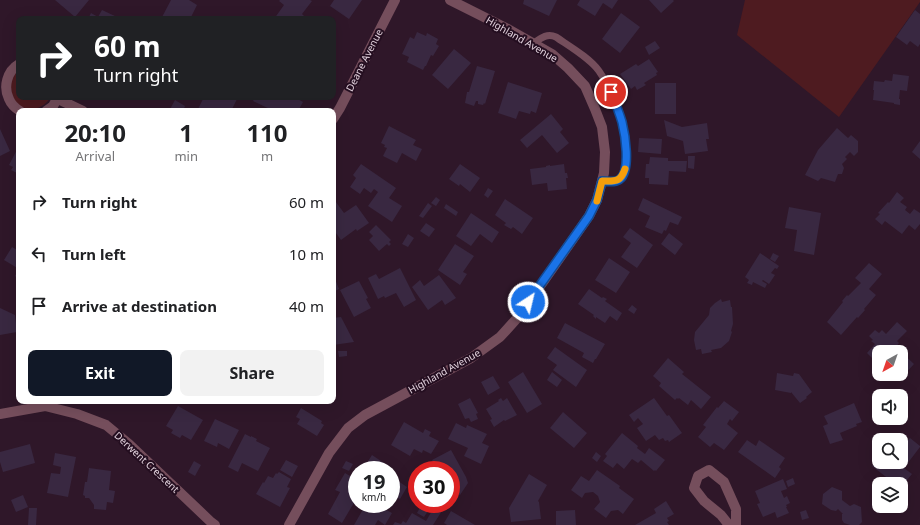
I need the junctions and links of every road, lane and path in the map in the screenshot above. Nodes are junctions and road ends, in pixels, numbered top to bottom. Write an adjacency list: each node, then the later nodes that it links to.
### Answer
1 (395, 0): 10 (street, Deane Avenue)
2 (450, 0): 3 (street, Highland Avenue)
3 (534, 43): 11 (street, Highland Avenue); 11 (lane)
4 (16, 66): 7 (street)
5 (57, 100): 8 (street)
6 (62, 100): 9 (street)
7 (16, 108)
8 (50, 108)
9 (77, 108)
10 (336, 114)
11 (602, 181): 14 (street, Highland Avenue)
12 (0, 414): 13 (street, Derwent Crescent)
13 (215, 525)
14 (289, 525)
15 (729, 525): 16 (street)
16 (736, 525)

